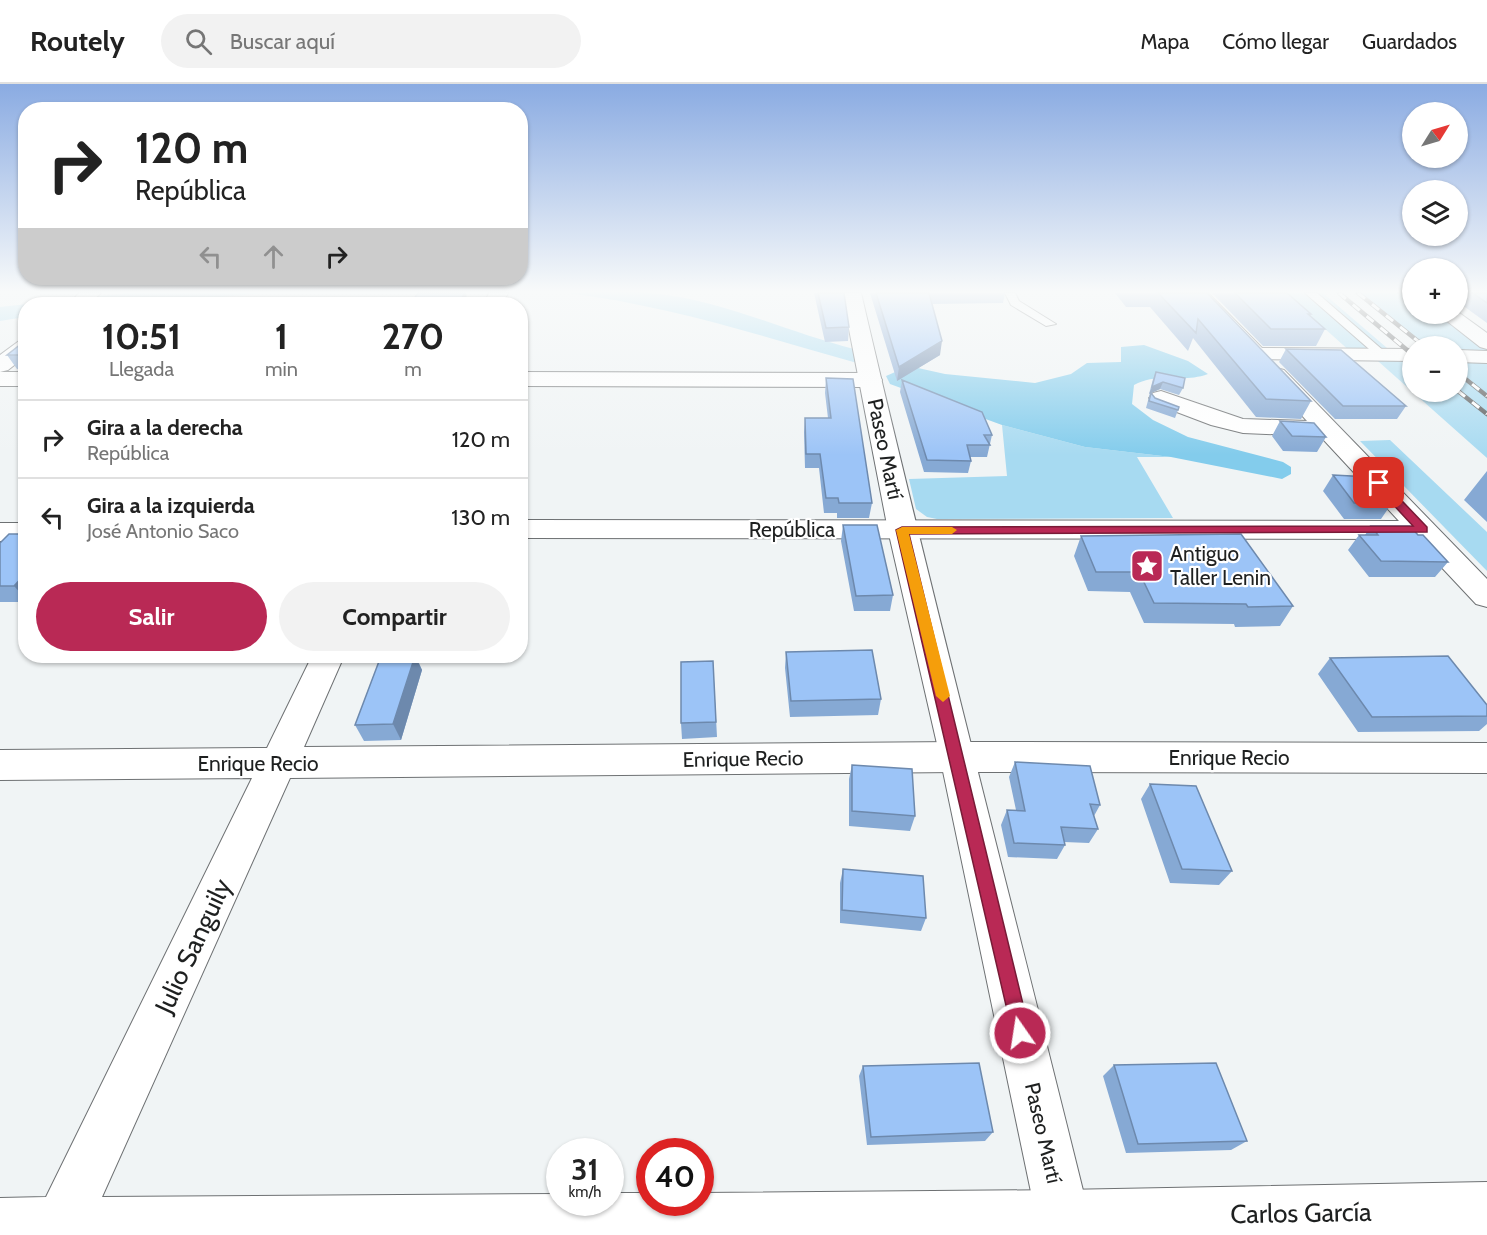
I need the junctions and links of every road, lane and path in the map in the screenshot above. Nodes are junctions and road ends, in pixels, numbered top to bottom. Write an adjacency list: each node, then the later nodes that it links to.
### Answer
1 (863, 347): 14 (street, Paseo Martí)
2 (1249, 347): 5 (street)
3 (1372, 347): 6 (lane)
4 (18, 351): 10 (street)
5 (1256, 354): 6 (street); 16 (street)
6 (1381, 354): 7 (street)
7 (1402, 355)
8 (1468, 356): 9 (street)
9 (1487, 357)
10 (0, 365)
11 (0, 379): 13 (street)
12 (528, 379): 14 (street)
13 (18, 380)
14 (870, 380): 18 (street, Paseo Martí)
15 (1161, 398): 16 (street)
16 (1327, 429): 19 (street)
17 (528, 529): 18 (street, República)
18 (902, 530): 19 (street, República); 24 (street, Paseo Martí)
19 (1423, 530): 22 (street)
20 (0, 532): 21 (street)
21 (18, 532)
22 (1487, 597)
23 (325, 663): 26 (street, Julio Sanguily)
24 (957, 757): 25 (street, Enrique Recio); 26 (street, Enrique Recio); 30 (street, Paseo Martí)
25 (1487, 758)
26 (278, 764): 27 (street, Enrique Recio); 31 (street, Julio Sanguily)
27 (0, 765)
28 (1487, 1209): 30 (street, Carlos García)
29 (0, 1225): 31 (street, Carlos García)
30 (1065, 1226): 31 (street, Carlos García)
31 (59, 1229)

